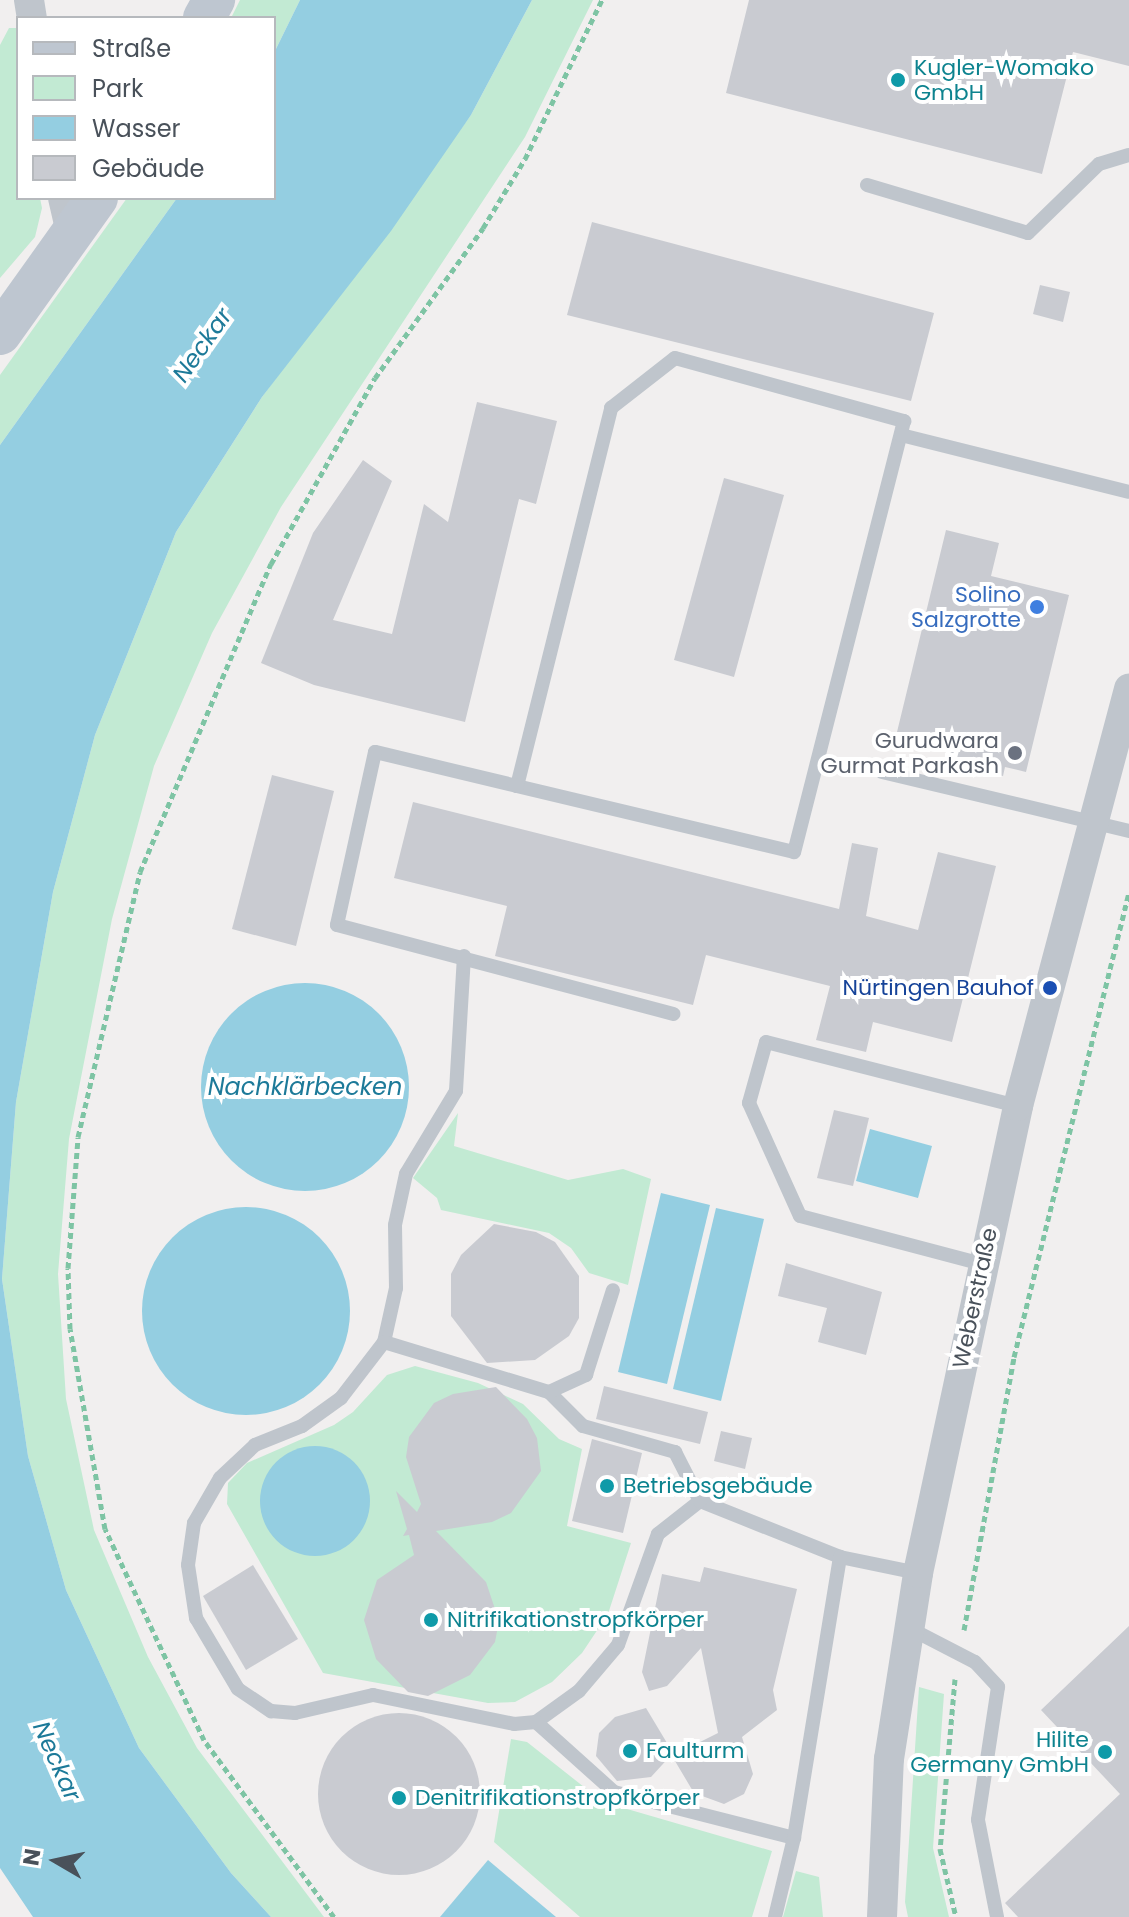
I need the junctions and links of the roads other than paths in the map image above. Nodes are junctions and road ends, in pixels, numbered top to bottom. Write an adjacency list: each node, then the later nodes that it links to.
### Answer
1 (1129, 155): 2 (lane)
2 (867, 185)
3 (94, 200): 4 (street)
4 (67, 217): 5 (street)
5 (0, 334)
6 (901, 435): 7 (lane); 10 (lane); 10 (lane)
7 (1129, 492)
8 (1129, 689): 11 (street, Weberstraße)
9 (882, 772): 11 (lane)
10 (517, 786): 13 (lane)
11 (1096, 823): 12 (lane); 15 (street, Weberstraße)
12 (1129, 831)
13 (464, 956): 14 (lane); 18 (lane)
14 (673, 1014)
15 (1018, 1106): 16 (street, Weberstraße); 16 (lane)
16 (982, 1264): 22 (street, Weberstraße)
17 (613, 1290): 19 (lane)
18 (384, 1342): 19 (lane); 24 (lane)
19 (549, 1392): 20 (lane)
20 (700, 1501): 21 (lane); 24 (lane)
21 (840, 1557): 22 (lane); 25 (lane)
22 (918, 1573): 23 (street, Weberstraße)
23 (909, 1628): 27 (street, Weberstraße); 28 (lane)
24 (536, 1722): 25 (lane)
25 (794, 1838): 26 (lane)
26 (775, 1917)
27 (882, 1917)
28 (997, 1917)

